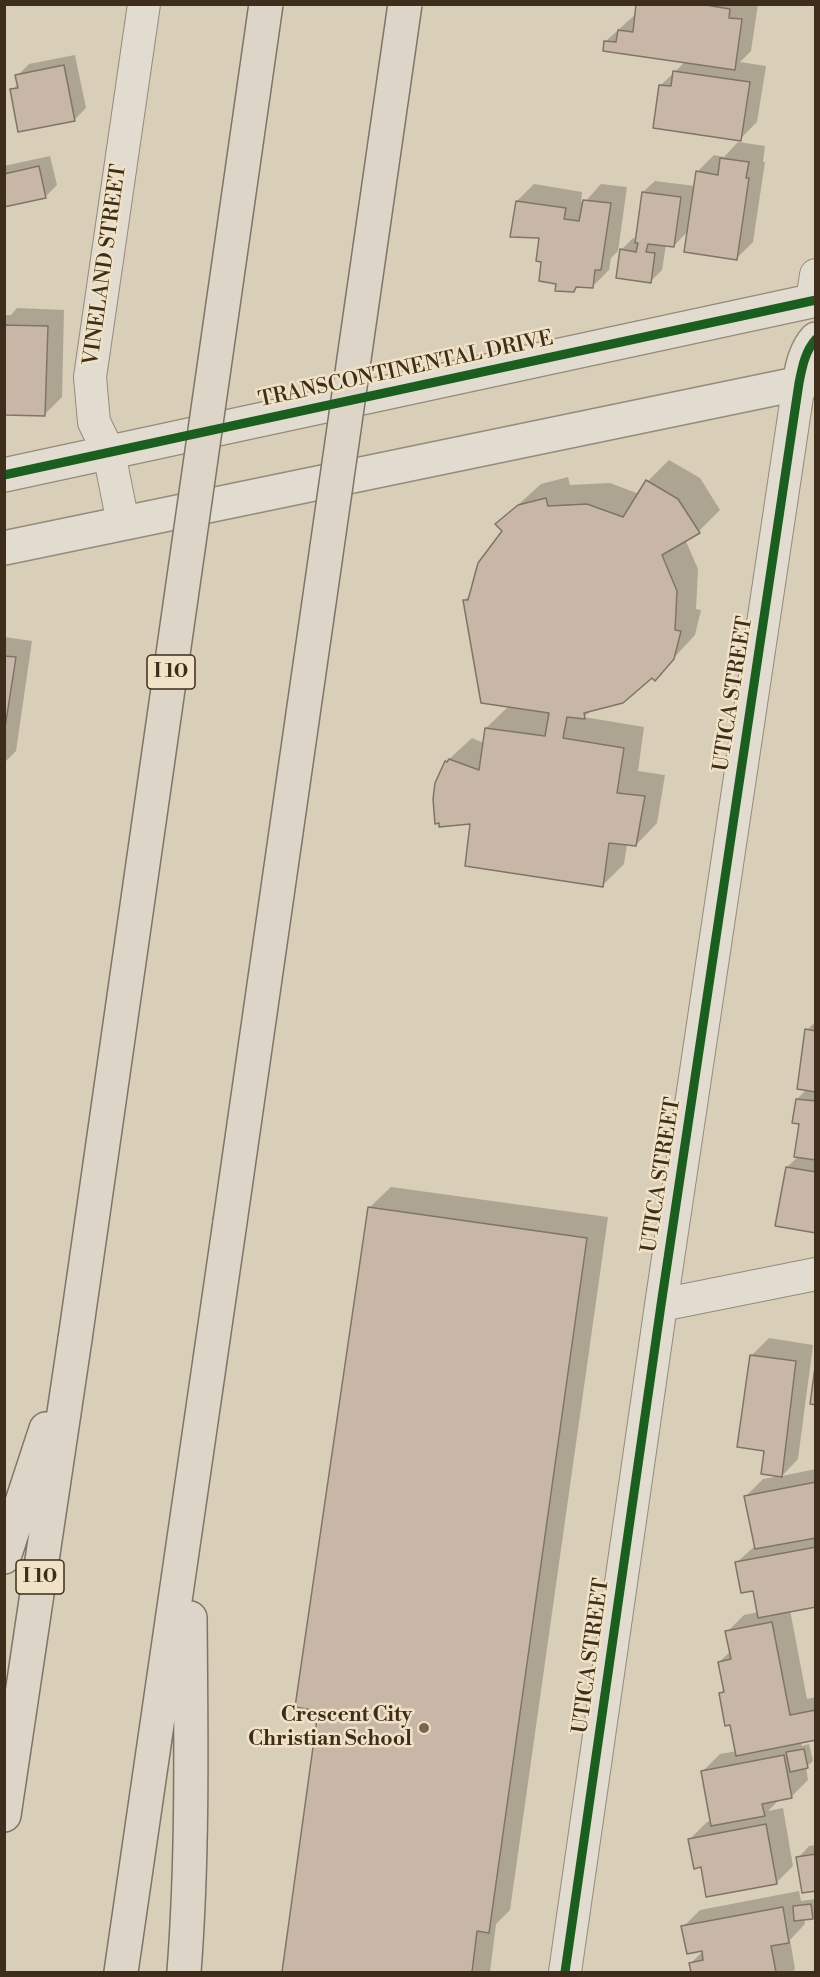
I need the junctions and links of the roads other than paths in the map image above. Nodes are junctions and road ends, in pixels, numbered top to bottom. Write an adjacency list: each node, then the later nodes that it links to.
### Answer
1 (144, 4): 7 (street, VINELAND STREET)
2 (266, 4): 13 (highway, I 10, bridge)
3 (405, 4): 14 (highway, bridge)
4 (814, 292): 7 (street, TRANSCONTINENTAL DRIVE)
5 (816, 339): 6 (street)
6 (808, 382): 9 (street); 12 (street, UTICA STREET)
7 (110, 453): 8 (street, TRANSCONTINENTAL DRIVE); 9 (street, VINELAND STREET)
8 (4, 476)
9 (123, 523): 10 (street)
10 (4, 548)
11 (816, 1274): 12 (street)
12 (661, 1305): 19 (street, UTICA STREET)
13 (75, 1339): 15 (highway); 16 (highway, I 10)
14 (189, 1512): 17 (highway); 18 (highway)
15 (4, 1557)
16 (4, 1815)
17 (121, 1972)
18 (184, 1972)
19 (565, 1972)

